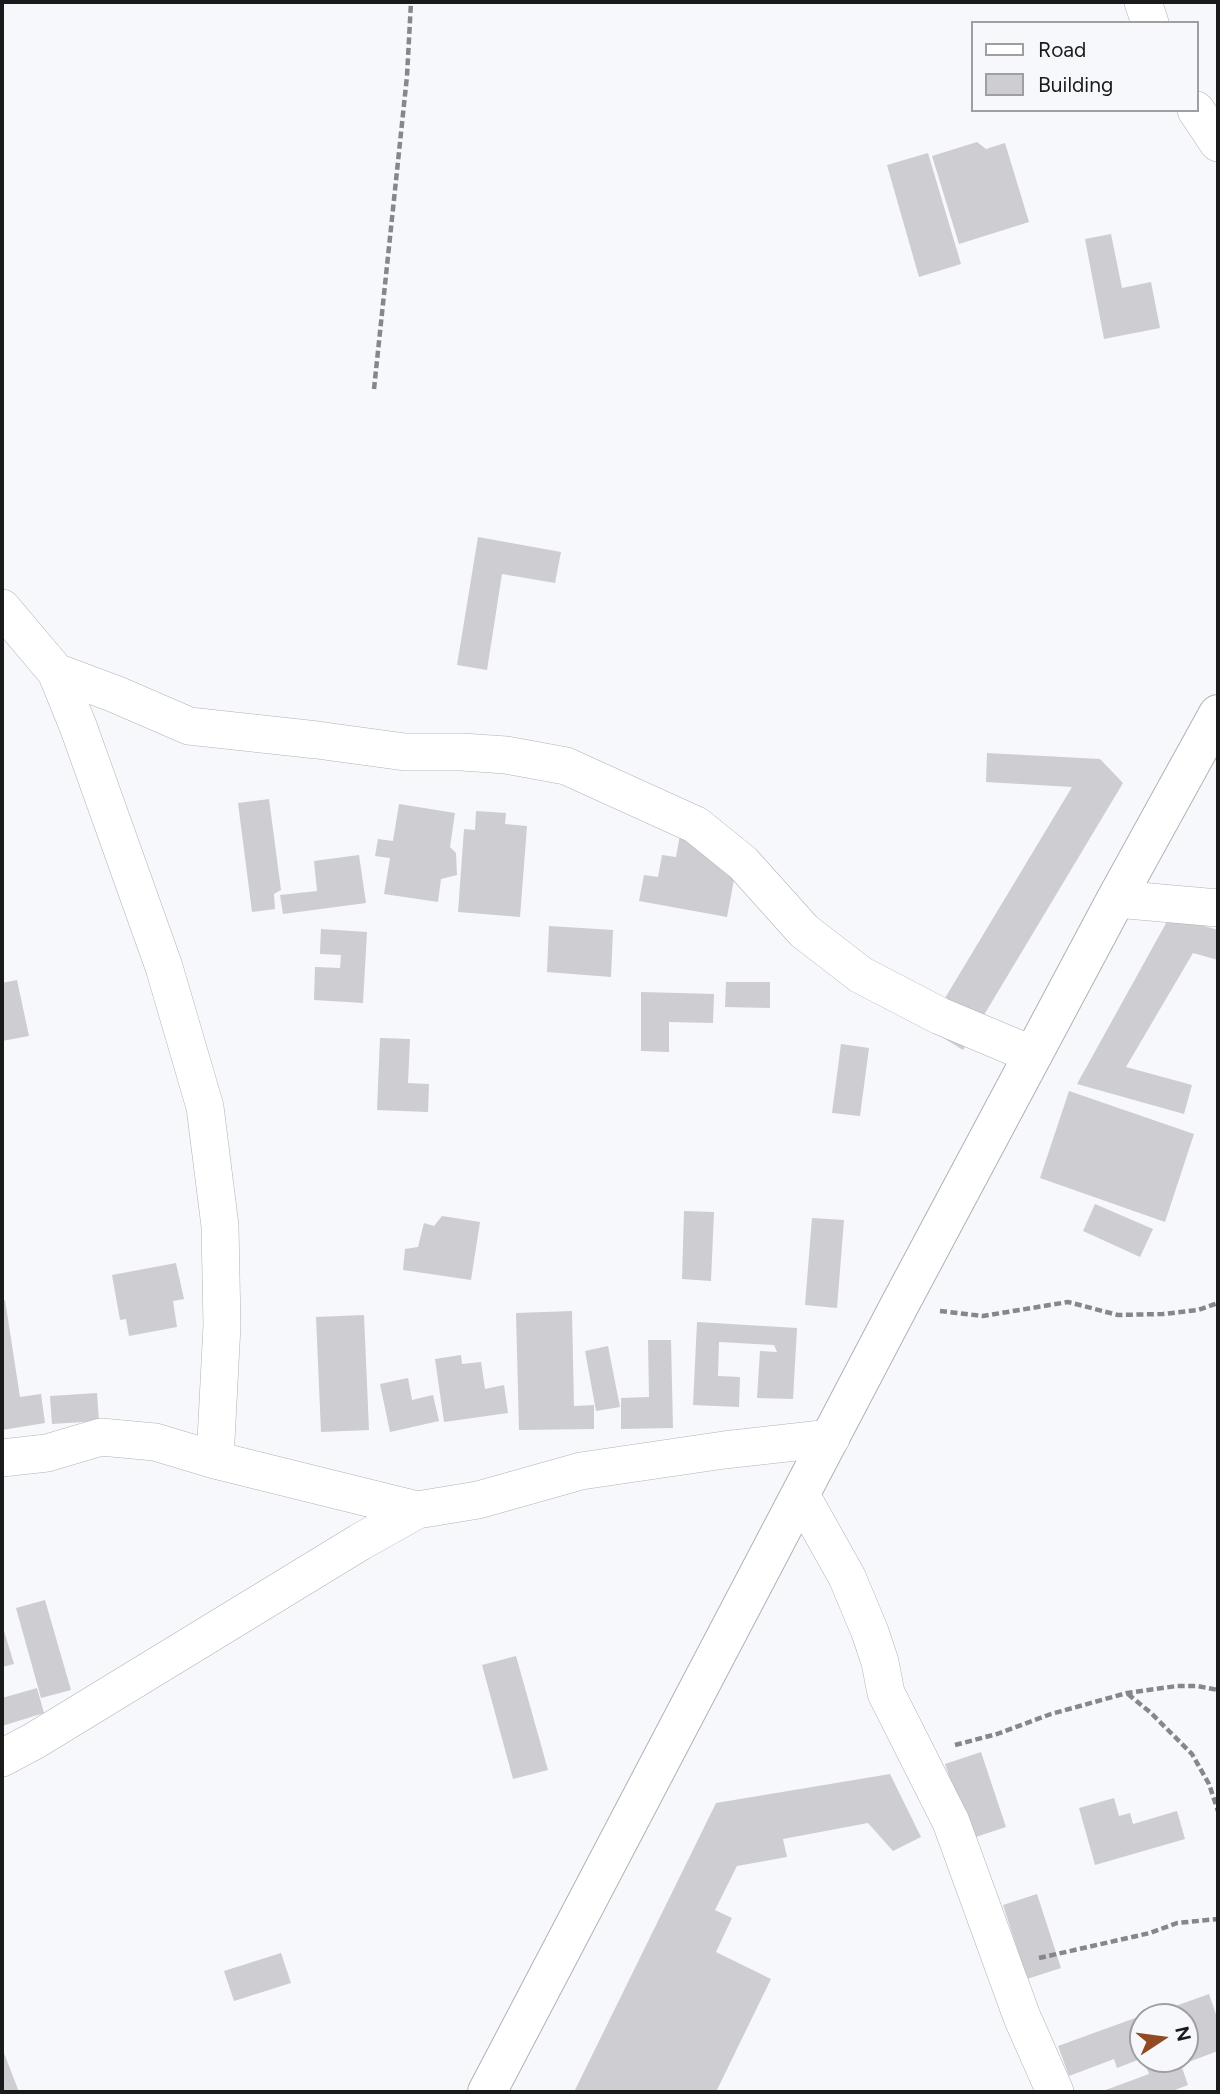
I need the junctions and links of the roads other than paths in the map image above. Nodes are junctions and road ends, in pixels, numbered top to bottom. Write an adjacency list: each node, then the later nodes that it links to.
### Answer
1 (1143, 2): 2 (street)
2 (1149, 21)
3 (1197, 112): 4 (street)
4 (1218, 143)
5 (2, 608): 6 (street)
6 (56, 672): 10 (street); 13 (street)
7 (1218, 714): 8 (street)
8 (1116, 899): 9 (street); 10 (street)
9 (1216, 907)
10 (1033, 1055): 11 (street)
11 (831, 1438): 14 (street); 15 (street)
12 (2, 1458): 13 (street)
13 (215, 1460): 15 (street)
14 (800, 1495): 17 (street); 18 (street)
15 (417, 1510): 16 (street)
16 (2, 1758)
17 (496, 2089)
18 (1055, 2092)

